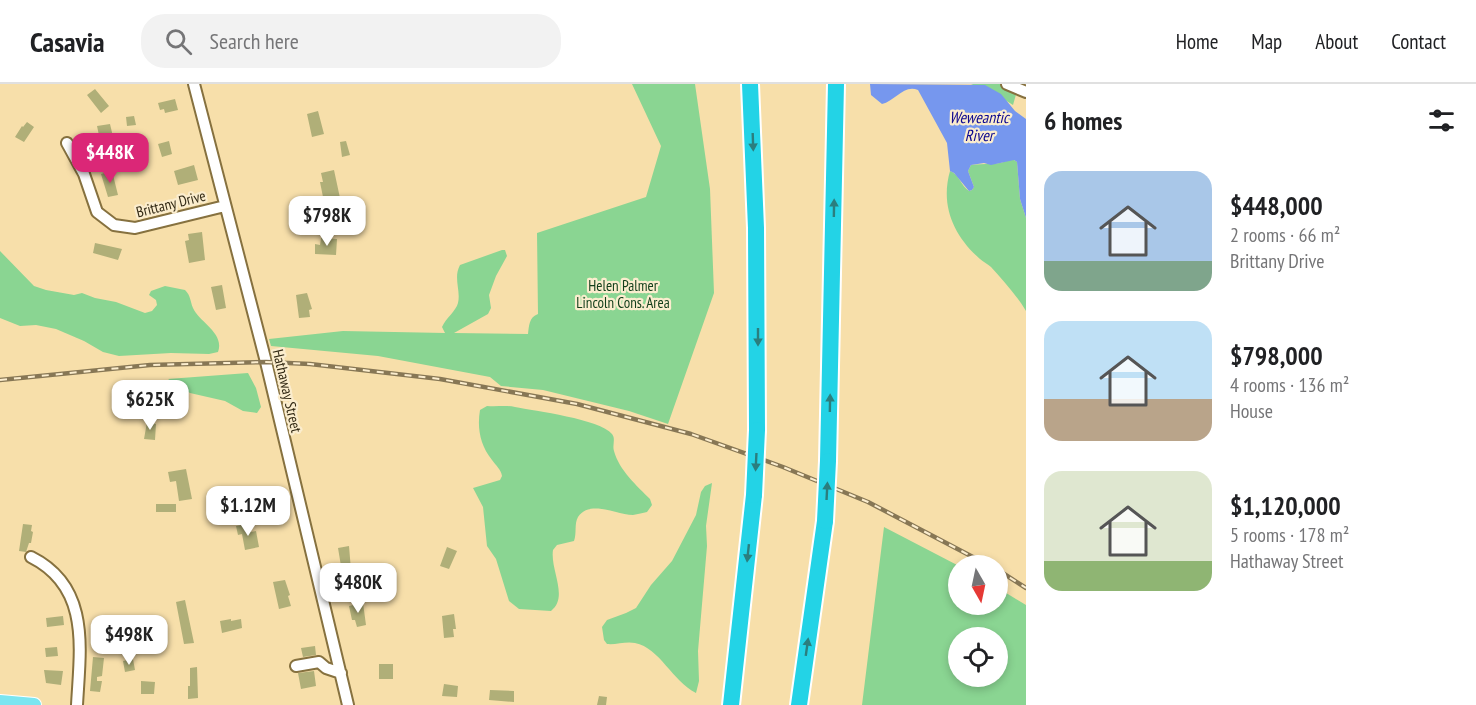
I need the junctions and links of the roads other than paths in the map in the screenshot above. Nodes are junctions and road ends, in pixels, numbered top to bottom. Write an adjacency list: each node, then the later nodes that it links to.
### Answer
1 (194, 84): 7 (street, Hathaway Street)
2 (750, 84): 15 (highway, one-way to 15, bridge)
3 (836, 84): 16 (highway, one-way to 3, bridge)
4 (1007, 84): 5 (street)
5 (1026, 92)
6 (67, 143): 7 (street, Brittany Drive)
7 (225, 206): 10 (street, Hathaway Street)
8 (31, 557): 13 (street)
9 (296, 666): 10 (street)
10 (341, 673): 14 (street, Hathaway Street)
11 (0, 702): 12 (main road)
12 (34, 705)
13 (77, 705)
14 (348, 705)
15 (731, 705)
16 (799, 705)

